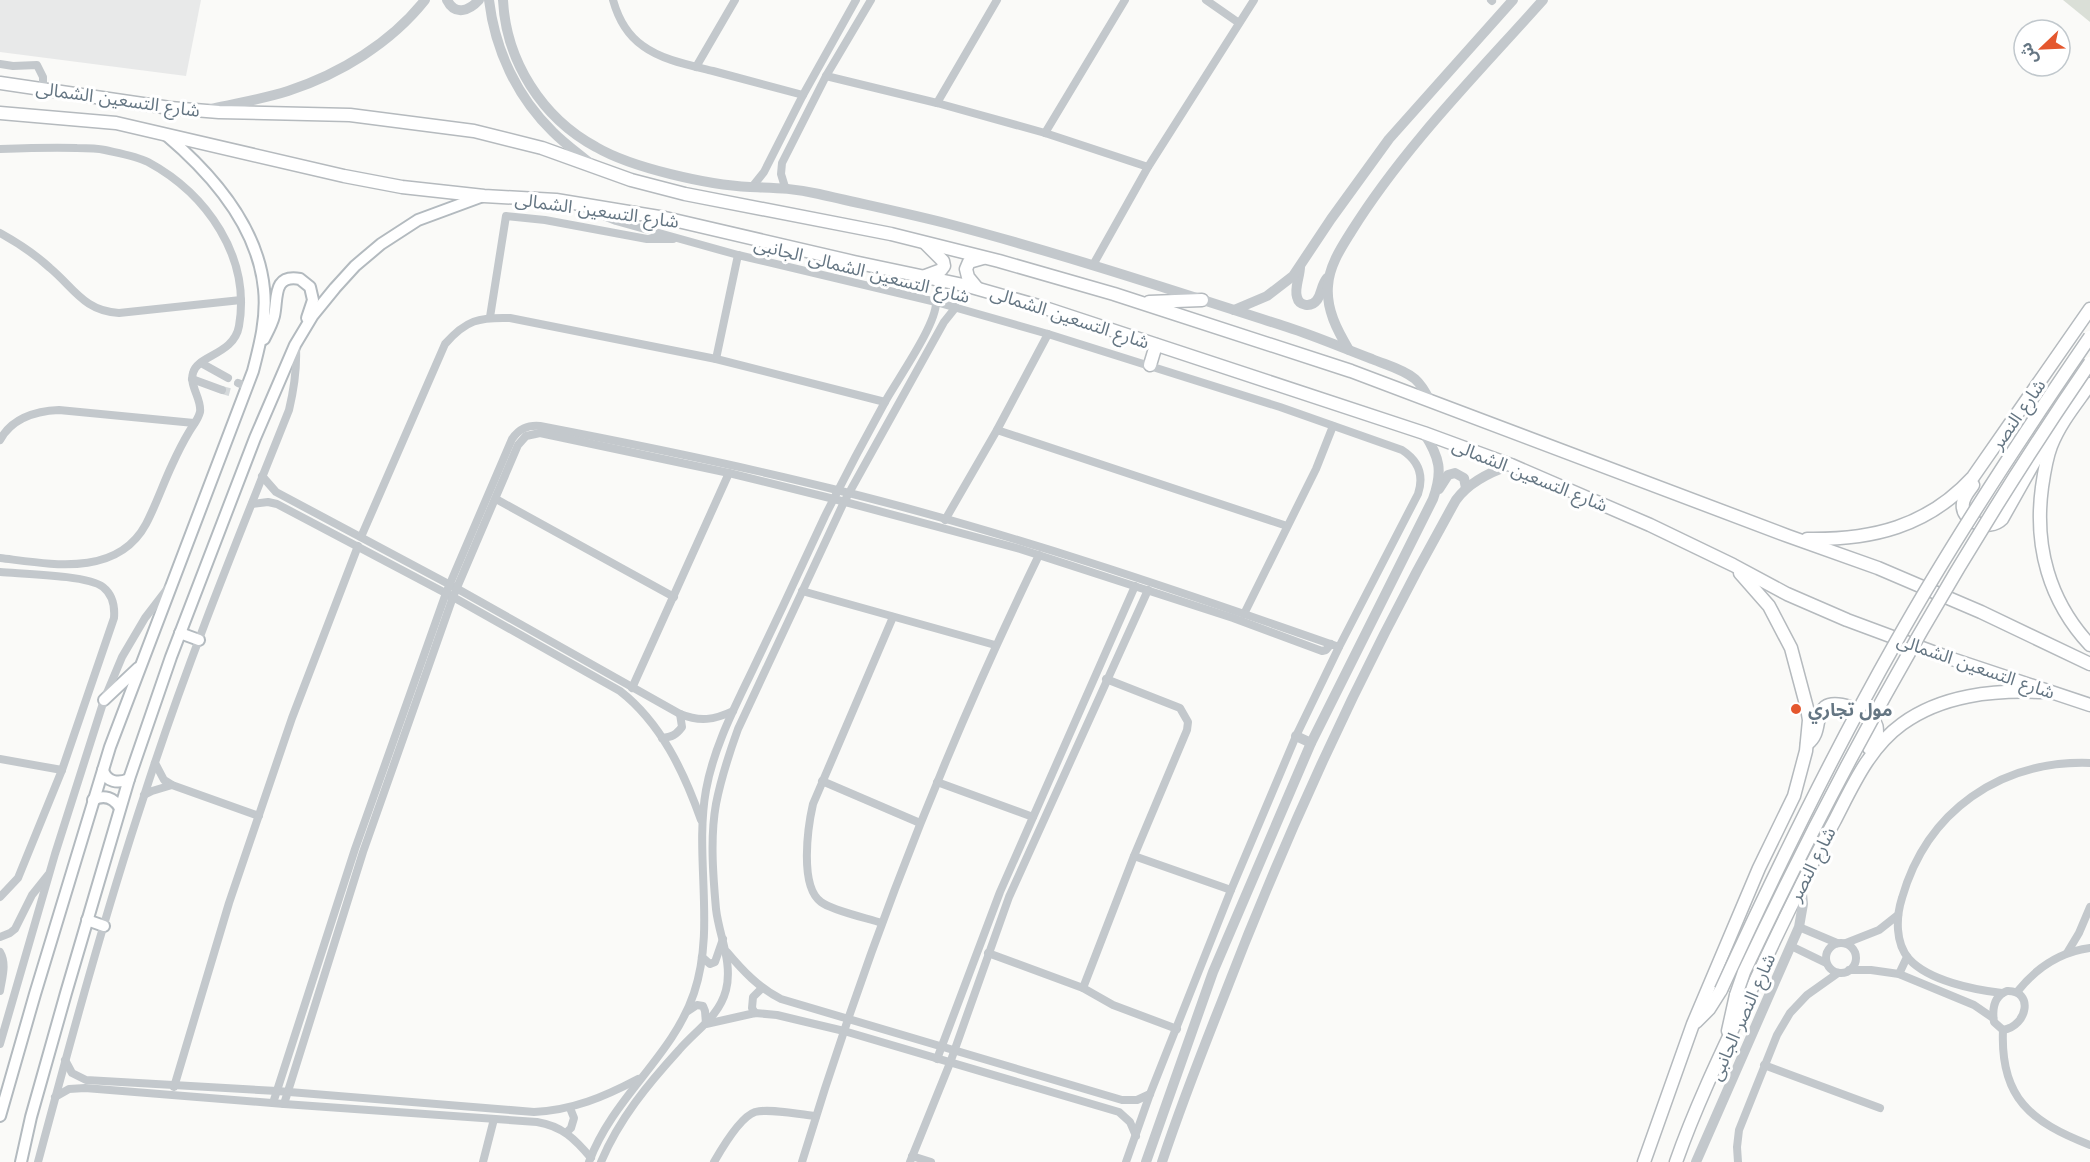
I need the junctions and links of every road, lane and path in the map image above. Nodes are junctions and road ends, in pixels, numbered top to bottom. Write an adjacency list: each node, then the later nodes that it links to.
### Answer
1 (425, 0): 24 (street)
2 (447, 0): 3 (street)
3 (479, 0)
4 (489, 0): 29 (street)
5 (503, 0): 31 (street)
6 (612, 0): 18 (street)
7 (735, 0): 18 (street)
8 (856, 0): 22 (street)
9 (871, 0): 19 (street)
10 (997, 0): 23 (street)
11 (1125, 0): 27 (street)
12 (1206, 0): 16 (street)
13 (1254, 0): 16 (street)
14 (1513, 0): 41 (street)
15 (1544, 0): 43 (street)
16 (1239, 23): 30 (street)
17 (0, 64): 21 (street)
18 (696, 67): 22 (street)
19 (826, 76): 23 (street); 32 (street)
20 (0, 83): 21 (main road, شارع التسعين الشمالى)
21 (43, 89): 24 (main road, شارع التسعين الشمالى)
22 (803, 95): 31 (street)
23 (937, 103): 27 (street)
24 (204, 111): 29 (main road, شارع التسعين الشمالى)
25 (0, 113): 26 (main road, شارع التسعين الشمالى)
26 (163, 133): 33 (main road, شارع التسعين الشمالى); 58 (main road)
27 (1045, 133): 30 (street)
28 (0, 148): 45 (street)
29 (594, 167): 37 (main road, شارع التسعين الشمالى)
30 (1148, 167): 40 (street)
31 (752, 187): 32 (street)
32 (785, 187): 40 (street)
33 (484, 196): 34 (main road, شارع التسعين الشمالى); 53 (main road)
34 (574, 203): 36 (street, شارع التسعين الشمالى الجانبى); 42 (main road, شارع التسعين الشمالى)
35 (0, 233): 45 (street)
36 (677, 238): 38 (street, شارع التسعين الشمالى الجانبى); 52 (street)
37 (924, 243): 39 (main road, شارع التسعين الشمالى); 42 (main road)
38 (738, 255): 47 (street, شارع التسعين الشمالى الجانبى); 60 (street)
39 (984, 257): 44 (main road); 48 (main road, شارع التسعين الشمالى)
40 (1093, 265): 46 (street)
41 (1300, 267): 43 (street); 51 (street)
42 (923, 276): 44 (main road, شارع التسعين الشمالى)
43 (1329, 276): 59 (street)
44 (977, 288): 57 (main road, شارع التسعين الشمالى)
45 (241, 300): 61 (street)
46 (1202, 300): 48 (main road); 51 (street)
47 (936, 302): 49 (street, شارع التسعين الشمالى الجانبى); 69 (street)
48 (1141, 303): 68 (main road, شارع التسعين الشمالى)
49 (956, 307): 54 (street, شارع التسعين الشمالى الجانبى); 82 (street)
50 (2090, 309): 77 (main road, شارع النصر)
51 (1234, 310): 59 (street)
52 (490, 317): 60 (street); 91 (street)
53 (304, 330): 56 (main road); 58 (main road)
54 (1048, 334): 63 (street, شارع التسعين الشمالى الجانبى); 73 (street)
55 (2090, 337): 184 (main road, bridge)
56 (295, 345): 79 (street); 106 (main road)
57 (1156, 345): 63 (main road); 74 (main road, شارع التسعين الشمالى)
58 (259, 346): 97 (main road)
59 (1349, 350): 68 (street)
60 (716, 359): 69 (street)
61 (201, 363): 64 (street); 65 (street)
62 (2090, 363): 189 (main road, bridge)
63 (1150, 365): 72 (street, شارع التسعين الشمالى الجانبى)
64 (228, 378)
65 (192, 379): 67 (street); 70 (street)
66 (2090, 384): 71 (main road)
67 (222, 390)
68 (1430, 401): 90 (main road, شارع التسعين الشمالى)
69 (885, 402): 81 (street)
70 (194, 423): 75 (street); 93 (street)
71 (2062, 425): 77 (main road); 109 (main road)
72 (1333, 426): 89 (street); 110 (street, شارع التسعين الشمالى الجانبى)
73 (997, 430): 88 (street); 89 (street)
74 (1424, 433): 76 (main road, شارع التسعين الشمالى); 85 (street)
75 (0, 440)
76 (1511, 465): 80 (street); 94 (main road, شارع التسعين الشمالى)
77 (1980, 468): 90 (main road, شارع النصر)
78 (729, 473): 83 (street); 84 (street); 103 (street)
79 (262, 476): 87 (street); 91 (street)
80 (1466, 488): 85 (street); 171 (street)
81 (838, 490): 82 (street); 84 (street); 98 (street)
82 (849, 493): 86 (street); 88 (street)
83 (496, 499): 98 (street); 103 (street)
84 (834, 499): 86 (street); 118 (street)
85 (1433, 499): 122 (street)
86 (844, 502): 92 (street); 101 (street)
87 (252, 504): 91 (street); 107 (street)
88 (945, 520): 95 (street)
89 (1287, 526): 104 (street)
90 (1796, 539): 111 (main road, شارع التسعين الشمالى)
91 (359, 542): 98 (street); 102 (street); 137 (street)
92 (1039, 555): 95 (street); 108 (street)
93 (0, 558)
94 (1733, 565): 115 (main road, شارع التسعين الشمالى); 123 (main road)
95 (1088, 567): 99 (street); 104 (street)
96 (0, 572): 127 (street)
97 (173, 582): 112 (main road); 116 (street)
98 (453, 586): 102 (street); 114 (street)
99 (1135, 586): 100 (street); 138 (street)
100 (1148, 590): 110 (street); 113 (street)
101 (802, 591): 105 (street); 155 (street)
102 (449, 595): 121 (street); 141 (street); 142 (street)
103 (674, 597): 114 (street)
104 (1244, 614): 110 (street)
105 (893, 617): 108 (street); 131 (street)
106 (180, 633): 107 (main road); 130 (main road)
107 (199, 640): 125 (street)
108 (995, 645): 132 (street)
109 (2090, 645)
110 (1335, 646): 120 (street)
111 (2090, 664)
112 (140, 666): 116 (main road); 128 (main road)
113 (1107, 679): 143 (street); 162 (street)
114 (632, 688): 119 (street)
115 (2054, 693): 117 (main road, شارع التسعين الشمالى); 129 (main road, شارع النصر)
116 (104, 699): 144 (street)
117 (2090, 705)
118 (733, 711): 119 (street); 139 (street)
119 (680, 714): 121 (street)
120 (1296, 736): 122 (street); 146 (street)
121 (662, 738): 139 (street)
122 (1311, 743): 168 (street)
123 (1807, 744): 129 (main road); 184 (main road)
124 (0, 759): 127 (street)
125 (155, 763): 133 (street); 134 (street)
126 (2090, 763): 149 (street)
127 (62, 770): 147 (street)
128 (103, 770): 130 (main road); 135 (main road)
129 (1859, 774): 145 (main road, شارع النصر)
130 (129, 779): 136 (main road)
131 (822, 781): 140 (street); 151 (street)
132 (937, 782): 138 (street); 140 (street)
133 (172, 785): 134 (street); 137 (street)
134 (144, 795): 152 (street)
135 (93, 800): 136 (main road); 206 (main road)
136 (120, 808): 150 (main road)
137 (259, 816): 197 (street)
138 (1033, 817): 190 (street)
139 (702, 822): 164 (street)
140 (920, 823): 151 (street)
141 (355, 849): 142 (street); 198 (street)
142 (363, 852): 199 (street)
143 (1134, 856): 146 (street); 173 (street)
144 (51, 871): 154 (street); 188 (street)
145 (1801, 883): 153 (street, شارع النصر الجانبى); 189 (main road, شارع النصر)
146 (1231, 890): 185 (street)
147 (0, 897)
148 (2090, 907): 163 (street)
149 (1898, 915): 157 (street); 165 (street)
150 (87, 920): 152 (main road); 215 (main road)
151 (882, 923): 182 (street)
152 (104, 926): 193 (street)
153 (1799, 927): 156 (street); 158 (street, شارع النصر الجانبى)
154 (0, 937)
155 (723, 939): 161 (street); 164 (street)
156 (1837, 943): 157 (street); 166 (street)
157 (1846, 943): 167 (street)
158 (1791, 946): 166 (street); 214 (street, شارع النصر الجانبى)
159 (2090, 948): 163 (street)
160 (0, 952): 174 (street)
161 (726, 952): 172 (street); 183 (street)
162 (988, 953): 173 (street); 191 (street)
163 (2067, 953): 176 (street)
164 (702, 957): 179 (street)
165 (1907, 957): 170 (street); 175 (street)
166 (1826, 963): 169 (street)
167 (1850, 970): 169 (street); 170 (street)
168 (1213, 972): 171 (street); 177 (street)
169 (1838, 973): 195 (street)
170 (1899, 974): 181 (street)
171 (1230, 980): 178 (street)
172 (762, 988): 180 (street); 182 (street)
173 (1083, 988): 185 (street)
174 (0, 991)
175 (2002, 993): 176 (street); 181 (street)
176 (2017, 993): 186 (street)
177 (1203, 999): 178 (street); 223 (street)
178 (1220, 1005): 224 (street)
179 (686, 1012): 183 (street); 196 (street)
180 (755, 1013): 183 (street); 187 (street)
181 (1993, 1018): 186 (street)
182 (848, 1019): 187 (street); 190 (street)
183 (706, 1024): 218 (street)
184 (1693, 1024): 225 (main road)
185 (1177, 1029): 200 (street)
186 (2003, 1030): 211 (street)
187 (844, 1031): 192 (street); 207 (street)
188 (0, 1044)
189 (1726, 1044): 226 (main road, شارع النصر)
190 (942, 1047): 191 (street); 192 (street)
191 (954, 1050): 194 (street); 200 (street)
192 (937, 1059): 194 (street)
193 (65, 1060): 197 (street); 201 (street)
194 (950, 1063): 210 (street); 212 (street)
195 (1764, 1065): 205 (street); 227 (street)
196 (642, 1077): 204 (street); 213 (street)
197 (174, 1087): 198 (street)
198 (277, 1091): 199 (street); 202 (street)
199 (287, 1093): 203 (street); 204 (street)
200 (1150, 1094): 210 (street)
201 (55, 1097): 202 (street); 216 (street)
202 (273, 1103): 203 (street)
203 (284, 1104): 208 (street)
204 (570, 1108): 209 (street)
205 (1880, 1108)
206 (0, 1116)
207 (816, 1116): 219 (street); 220 (street)
208 (494, 1119): 209 (street); 217 (street)
209 (567, 1132): 213 (street)
210 (1136, 1136): 222 (street)
211 (2090, 1145)
212 (911, 1159): 221 (street)
213 (590, 1160)
214 (1697, 1161)
215 (21, 1162)
216 (38, 1162)
217 (483, 1162)
218 (601, 1162)
219 (714, 1162)
220 (802, 1162)
221 (932, 1162)
222 (1126, 1162)
223 (1146, 1162)
224 (1162, 1162)
225 (1644, 1162)
226 (1676, 1162)
227 (1738, 1162)

